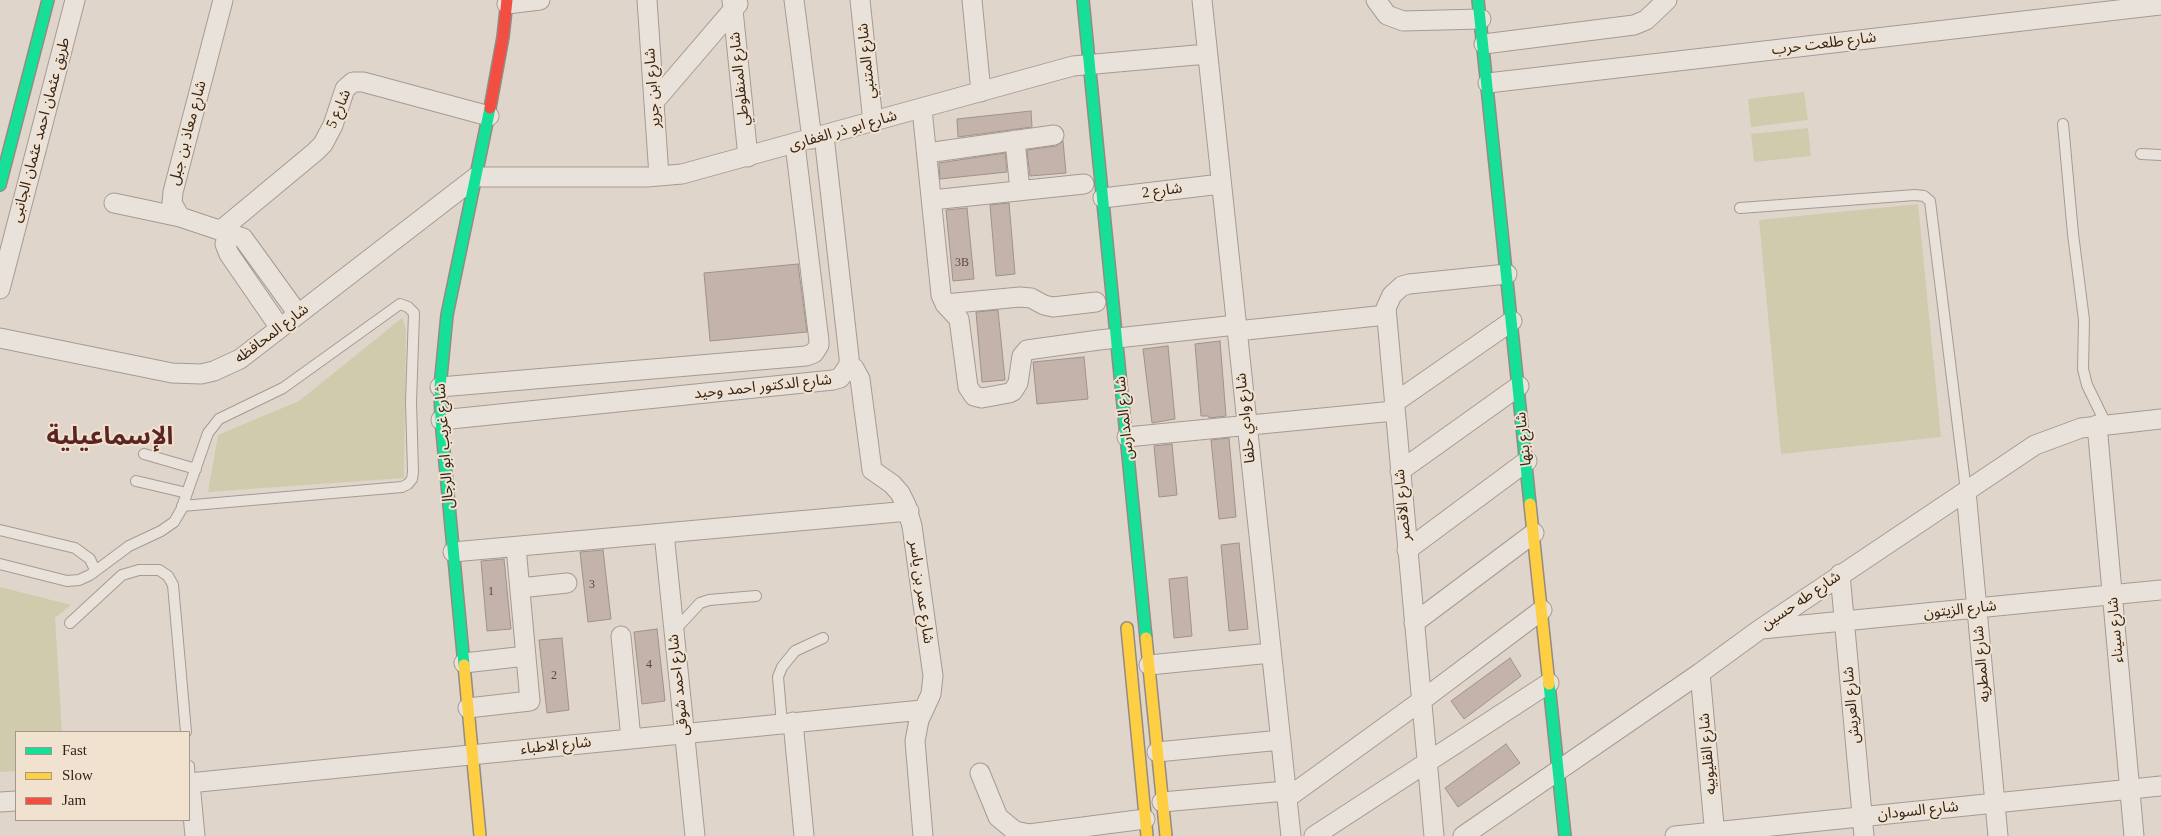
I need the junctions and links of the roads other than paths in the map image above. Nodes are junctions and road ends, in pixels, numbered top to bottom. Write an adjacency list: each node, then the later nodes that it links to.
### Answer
1 (48, 0): 21 (main road)
2 (75, 0): 48 (street, طريق عثمان احمد عثمان الجانبى)
3 (223, 0): 45 (street, شارع معاذ بن جبل)
4 (540, 0): 14 (street)
5 (647, 0): 24 (street, شارع ابن جرير)
6 (794, 0): 30 (street)
7 (860, 0): 27 (street, شارع المتنبي)
8 (972, 0): 22 (street)
9 (1083, 0): 19 (main road, شارع المدارس)
10 (1202, 0): 18 (street, شارع وادي حلفا)
11 (1376, 0): 17 (street)
12 (1478, 0): 17 (main road, شارع بنها)
13 (1667, 0): 17 (street)
14 (507, 2): 26 (main road, شارع غريب ابو الرجال)
15 (735, 4): 24 (street); 35 (street, شارع المنفلوطي)
16 (2161, 5): 20 (street, شارع طلعت حرب)
17 (1485, 34): 20 (main road, شارع بنها)
18 (1207, 54): 19 (street, شارع ابو ذر الغفارى); 39 (street, شارع وادي حلفا)
19 (1077, 66): 22 (street, شارع ابو ذر الغفارى); 40 (main road, شارع المدارس)
20 (1488, 83): 47 (main road, شارع بنها)
21 (24, 89): 23 (main road); 36 (main road)
22 (981, 92): 25 (street, شارع ابو ذر الغفارى)
23 (12, 96)
24 (654, 102): 37 (street, شارع ابن جرير)
25 (922, 109): 27 (street, شارع ابو ذر الغفارى); 32 (street)
26 (489, 116): 38 (main road, شارع غريب ابو الرجال); 46 (street, شارع 5)
27 (873, 122): 30 (street, شارع ابو ذر الغفارى)
28 (2063, 124): 64 (lane)
29 (1054, 134): 31 (street)
30 (810, 140): 35 (street, شارع ابو ذر الغفارى); 58 (street, شارع الدكتور احمد وحيد); 60 (street, شارع الدكتور احمد وحيد)
31 (1015, 140): 32 (street); 41 (street)
32 (927, 153): 42 (street)
33 (2141, 154): 34 (lane)
34 (2161, 155)
35 (748, 157): 37 (street, شارع ابو ذر الغفارى)
36 (1, 176)
37 (659, 176): 38 (street, شارع ابو ذر الغفارى)
38 (476, 177): 51 (street, شارع المحافظه); 60 (main road, شارع غريب ابو الرجال)
39 (1221, 184): 40 (street, شارع 2); 55 (street, شارع وادي حلفا)
40 (1089, 188): 41 (street, شارع 2); 57 (main road, شارع المدارس)
41 (1020, 191): 42 (street, شارع 2)
42 (932, 200): 50 (street)
43 (114, 203): 45 (street)
44 (1740, 208): 72 (lane)
45 (180, 217): 46 (street)
46 (224, 232): 51 (street); 54 (street)
47 (1507, 274): 52 (street, شارع الاقصر); 53 (main road, شارع بنها)
48 (0, 289)
49 (1096, 302): 50 (street)
50 (945, 304): 57 (street)
51 (298, 314): 54 (street, شارع المحافظه)
52 (1386, 315): 55 (street); 61 (street, شارع الاقصر)
53 (1512, 321): 59 (main road, شارع بنها); 61 (street)
54 (280, 328): 56 (street, شارع المحافظه)
55 (1237, 328): 57 (street); 65 (street, شارع وادي حلفا)
56 (0, 338)
57 (1104, 339): 66 (main road, شارع المدارس)
58 (849, 365): 63 (street, شارع الدكتور احمد وحيد); 75 (street, شارع عمر بن ياسر)
59 (1519, 386): 68 (main road, شارع بنها); 70 (street)
60 (440, 387): 63 (main road, شارع غريب ابو الرجال)
61 (1394, 407): 65 (street); 70 (street, شارع الاقصر)
62 (2161, 419): 64 (street, شارع طه حسين)
63 (441, 420): 81 (main road, شارع غريب ابو الرجال)
64 (2102, 424): 72 (street, شارع طه حسين); 88 (street, شارع سيناء)
65 (1247, 425): 66 (street); 100 (street, شارع وادي حلفا)
66 (1126, 437): 103 (main road, شارع المدارس)
67 (144, 454): 69 (lane)
68 (1527, 461): 78 (main road, شارع بنها); 80 (street)
69 (196, 469): 73 (lane); 74 (lane)
70 (1400, 471): 80 (street, شارع الاقصر)
71 (136, 481): 73 (lane)
72 (1966, 491): 84 (street, شارع طه حسين); 90 (street, شارع المطريه)
73 (187, 493): 74 (lane)
74 (182, 506): 83 (lane)
75 (908, 511): 77 (street); 108 (street, شارع عمر بن ياسر)
76 (0, 530): 83 (lane)
77 (664, 533): 79 (street); 97 (street, شارع احمد شوقى)
78 (1534, 533): 91 (main road, شارع بنها); 95 (street)
79 (516, 547): 81 (street); 86 (street)
80 (1407, 550): 95 (street, شارع الاقصر)
81 (453, 552): 102 (main road, شارع غريب ابو الرجال)
82 (0, 564): 83 (lane)
83 (95, 570)
84 (1840, 574): 93 (street, شارع العريش); 96 (street, شارع طه حسين)
85 (567, 583): 86 (street)
86 (520, 588): 101 (street)
87 (2161, 590): 88 (street, شارع الزيتون)
88 (2112, 594): 90 (street, شارع الزيتون); 122 (street, شارع سيناء)
89 (756, 596): 97 (lane)
90 (1977, 608): 93 (street, شارع الزيتون); 127 (street, شارع المطريه)
91 (1542, 610): 105 (main road, شارع بنها); 106 (street)
92 (1126, 614): 129 (main road)
93 (1844, 621): 96 (street, شارع الزيتون); 128 (street, شارع العريش)
94 (70, 623): 110 (lane)
95 (1414, 623): 106 (street, شارع الاقصر)
96 (1759, 630): 104 (street, شارع طه حسين)
97 (674, 631): 111 (street, شارع احمد شوقى)
98 (621, 636): 112 (street)
99 (823, 638): 109 (lane)
100 (1271, 653): 103 (street); 113 (street, شارع وادي حلفا)
101 (526, 656): 102 (street); 107 (street)
102 (464, 663): 107 (main road, شارع غريب ابو الرجال)
103 (1149, 665): 114 (main road, شارع المدارس)
104 (1700, 673): 117 (street, شارع طه حسين); 130 (street, شارع القليوبيه)
105 (1550, 684): 116 (street); 117 (main road, شارع بنها)
106 (1421, 701): 116 (street, شارع الاقصر); 123 (street)
107 (468, 708): 115 (main road, شارع غريب ابو الرجال)
108 (922, 710): 109 (street, شارع الاطباء); 135 (street, شارع عمر بن ياسر)
109 (787, 723): 111 (street, شارع الاطباء); 134 (street)
110 (186, 731)
111 (684, 733): 112 (street, شارع الاطباء); 133 (street, شارع احمد شوقى)
112 (632, 739): 115 (street, شارع الاطباء)
113 (1281, 740): 114 (street); 123 (street, شارع وادي حلفا)
114 (1157, 752): 126 (main road, شارع المدارس)
115 (472, 755): 119 (street, شارع الاطباء); 132 (main road, شارع غريب ابو الرجال)
116 (1427, 763): 138 (street); 139 (street, شارع الاقصر)
117 (1558, 770): 140 (street, شارع طه حسين); 141 (main road, شارع بنها)
118 (980, 773): 129 (street)
119 (190, 777)
120 (190, 785): 131 (street)
121 (2161, 786): 122 (street, شارع السودان)
122 (2130, 789): 127 (street, شارع السودان); 145 (street, شارع سيناء)
123 (1286, 794): 126 (street); 137 (street, شارع وادي حلفا)
124 (15, 801): 125 (street)
125 (0, 802)
126 (1162, 802): 136 (main road, شارع المدارس)
127 (1994, 803): 128 (street, شارع السودان); 144 (street, شارع المطريه)
128 (1862, 816): 130 (street, شارع السودان); 143 (street, شارع العريش)
129 (1146, 828)
130 (1715, 834): 142 (street, شارع السودان)
131 (196, 836)
132 (480, 836)
133 (695, 836)
134 (804, 836)
135 (923, 836)
136 (1166, 836)
137 (1291, 836)
138 (1314, 836)
139 (1434, 836)
140 (1463, 836)
141 (1565, 836)
142 (1675, 836)
143 (1864, 836)
144 (1998, 836)
145 (2134, 836)

